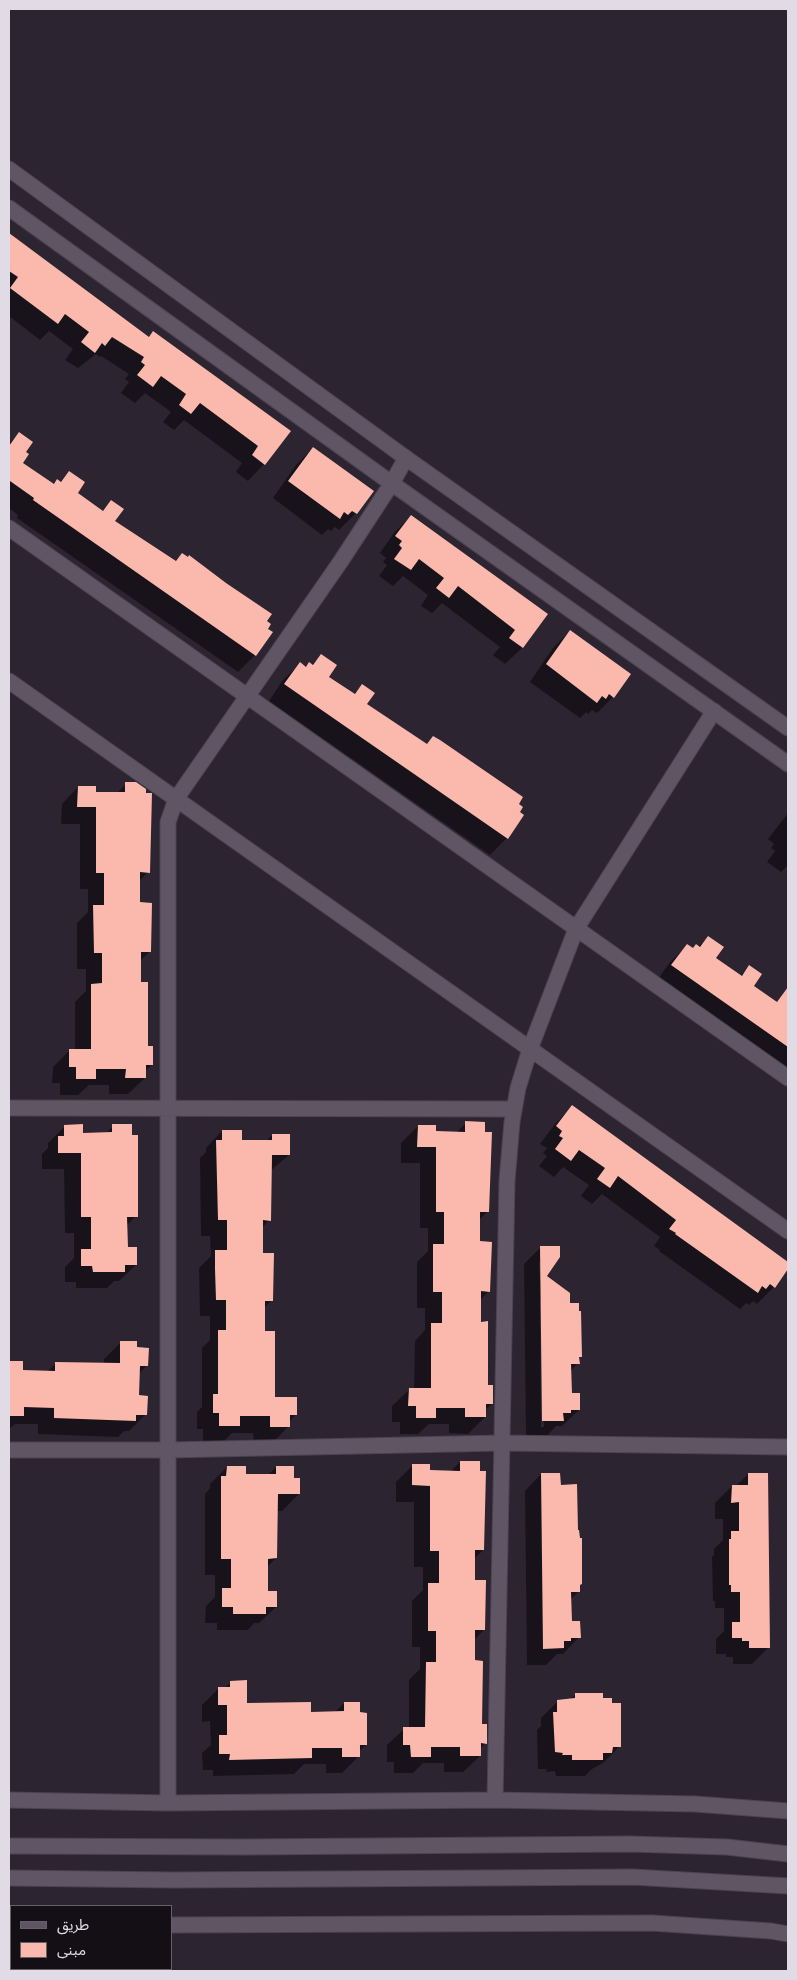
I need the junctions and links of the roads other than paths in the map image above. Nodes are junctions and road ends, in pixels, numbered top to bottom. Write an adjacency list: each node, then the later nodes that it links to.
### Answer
1 (9, 169): 3 (street)
2 (9, 208): 4 (street)
3 (406, 458): 4 (street); 9 (street)
4 (392, 483): 7 (street); 8 (street)
5 (9, 528): 7 (street)
6 (9, 681): 11 (street)
7 (247, 696): 11 (street); 12 (street)
8 (714, 711): 10 (street); 12 (street)
9 (788, 728)
10 (788, 764)
11 (176, 799): 13 (street); 15 (street)
12 (576, 929): 13 (street); 14 (street)
13 (530, 1048): 17 (street); 18 (street)
14 (788, 1078)
15 (168, 1107): 16 (street); 17 (street); 22 (street)
16 (9, 1108)
17 (514, 1109): 19 (street)
18 (788, 1231)
19 (502, 1443): 20 (street); 22 (street); 24 (street)
20 (788, 1447)
21 (9, 1450): 22 (street)
22 (168, 1450): 25 (street)
23 (9, 1800): 25 (street)
24 (495, 1800): 25 (street); 26 (street)
25 (168, 1803)
26 (788, 1811)
27 (9, 1846): 28 (street)
28 (788, 1854)
29 (9, 1878): 30 (street)
30 (788, 1886)
31 (172, 1925): 32 (street)
32 (788, 1934)

